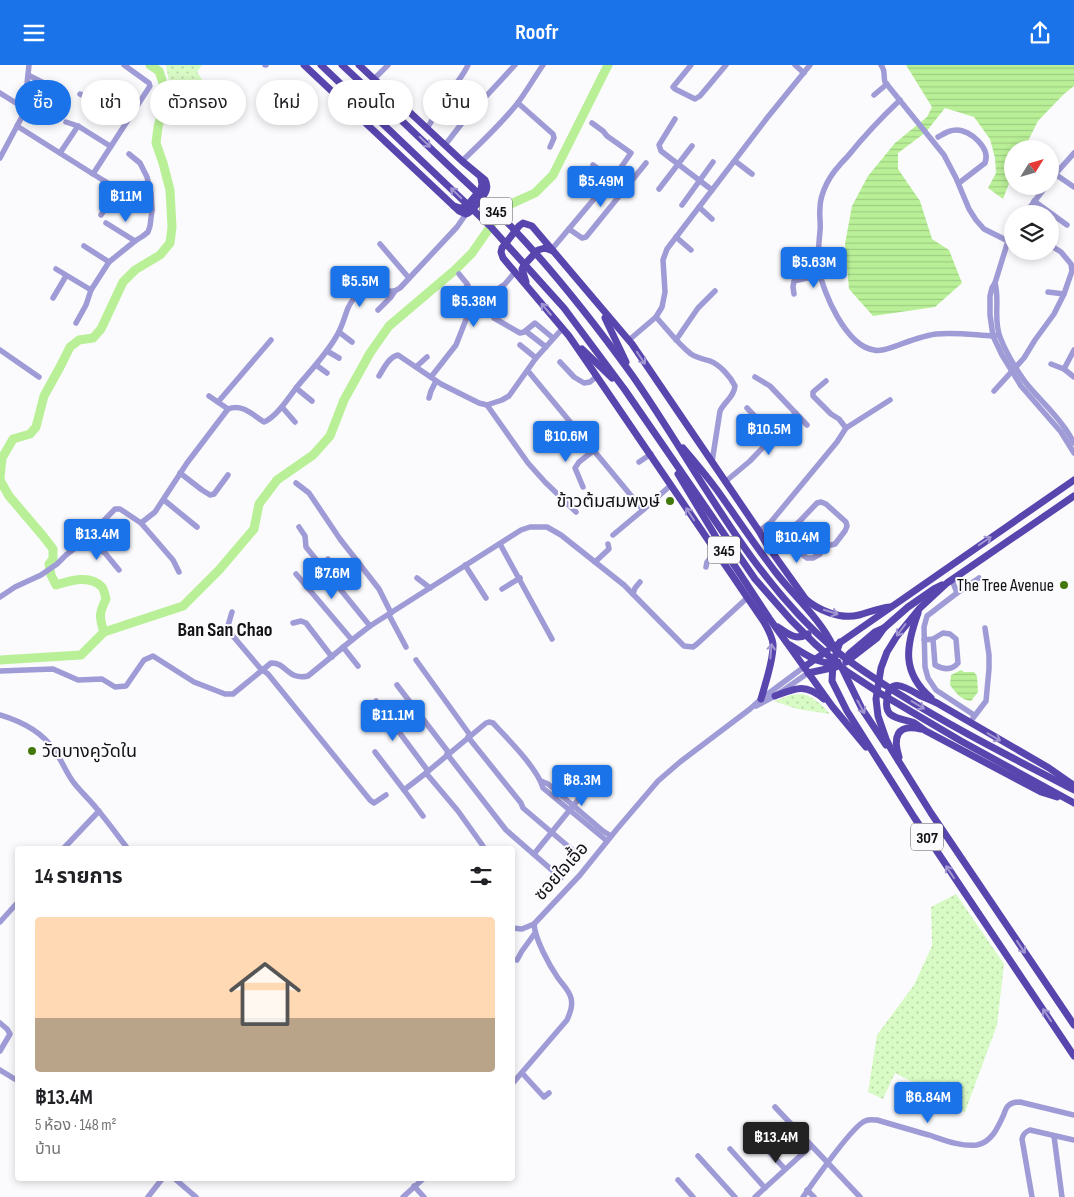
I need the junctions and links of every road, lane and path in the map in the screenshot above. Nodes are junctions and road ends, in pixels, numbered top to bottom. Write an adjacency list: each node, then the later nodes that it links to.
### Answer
1 (29, 65): 17 (street)
2 (124, 65): 25 (street)
3 (304, 65): 68 (main road)
4 (321, 65): 144 (main road, 345, one-way to 4)
5 (342, 65): 137 (main road, 345, one-way to 137)
6 (359, 65): 18 (main road)
7 (388, 65): 18 (street)
8 (468, 65): 34 (street)
9 (515, 65): 36 (street)
10 (543, 65): 27 (street)
11 (691, 65): 12 (street)
12 (726, 65)
13 (795, 65): 16 (street)
14 (810, 65): 16 (street)
15 (881, 65): 21 (street)
16 (804, 73): 45 (street)
17 (28, 75): 19 (street); 20 (street)
18 (374, 79): 34 (main road)
19 (27, 80)
20 (38, 80)
21 (887, 85): 23 (street); 24 (street)
22 (0, 93): 26 (street)
23 (874, 95)
24 (900, 100): 58 (street); 92 (street)
25 (140, 101)
26 (15, 102)
27 (518, 103): 39 (street); 44 (street)
28 (675, 119): 48 (street)
29 (592, 123): 56 (street)
30 (71, 124): 33 (street)
31 (124, 125): 37 (street)
32 (17, 126): 40 (street); 43 (street)
33 (78, 126): 37 (street); 40 (street)
34 (427, 128): 36 (main road)
35 (938, 137): 58 (street)
36 (445, 145): 44 (main road)
37 (110, 146): 53 (street)
38 (692, 146): 48 (street)
39 (550, 147)
40 (60, 153): 53 (street)
41 (1074, 153): 50 (street)
42 (129, 154): 70 (street)
43 (0, 158)
44 (462, 161): 52 (main road)
45 (735, 161): 54 (street); 62 (street)
46 (713, 162): 57 (street)
47 (646, 163): 76 (street)
48 (678, 164): 57 (street); 61 (street)
49 (593, 165): 56 (street)
50 (1059, 169)
51 (577, 170): 63 (street)
52 (477, 173): 68 (main road); 71 (main road)
53 (93, 174): 60 (street)
54 (752, 174)
55 (1059, 177): 59 (street)
56 (612, 180): 63 (street)
57 (699, 181): 62 (street); 66 (street)
58 (959, 183): 78 (street)
59 (1074, 187)
60 (117, 189): 70 (street); 72 (street)
61 (659, 189)
62 (712, 190): 69 (street)
63 (604, 191): 76 (street)
64 (1039, 195): 65 (street)
65 (1034, 201): 67 (street); 75 (street)
66 (682, 205)
67 (1031, 205)
68 (454, 206): 71 (main road)
69 (699, 207): 73 (street); 77 (street)
70 (152, 209): 79 (street)
71 (466, 214): 94 (street)
72 (101, 215)
73 (712, 219)
74 (106, 223): 79 (street)
75 (1067, 225)
76 (569, 229): 82 (street)
77 (676, 237): 83 (street); 106 (street)
78 (1004, 239)
79 (135, 241): 88 (street)
80 (380, 243): 94 (street)
81 (84, 246): 88 (street)
82 (553, 250): 90 (main road); 95 (main road); 105 (main road)
83 (691, 250)
84 (1059, 251): 87 (street)
85 (1004, 254): 112 (street)
86 (1074, 257): 87 (street)
87 (1067, 259): 102 (street)
88 (109, 262): 97 (street)
89 (56, 269): 93 (street)
90 (515, 272): 95 (main road); 98 (street)
91 (459, 274): 141 (street)
92 (820, 275): 101 (street); 112 (street)
93 (66, 276): 97 (street); 103 (street)
94 (409, 279): 96 (street)
95 (528, 287): 109 (main road, one-way to 95)
96 (395, 290): 104 (street); 110 (street)
97 (91, 291): 108 (street)
98 (495, 291)
99 (715, 291): 117 (street)
100 (1048, 292): 102 (street)
101 (794, 294)
102 (1064, 294): 132 (street)
103 (52, 298)
104 (378, 309)
105 (601, 309): 116 (main road); 137 (main road)
106 (656, 317): 116 (street); 117 (street)
107 (494, 318): 114 (street)
108 (76, 323)
109 (562, 329): 113 (main road); 114 (street)
110 (339, 332): 118 (street); 123 (street)
111 (528, 333): 120 (street)
112 (996, 335): 132 (street)
113 (569, 336): 136 (main road); 144 (main road)
114 (554, 338): 120 (street)
115 (271, 340): 150 (street)
116 (629, 340): 167 (main road, one-way to 167)
117 (676, 340): 167 (street)
118 (352, 342)
119 (520, 345): 126 (street)
120 (546, 347): 126 (street)
121 (1074, 350): 131 (street)
122 (0, 351): 138 (street)
123 (327, 351): 125 (street); 129 (street)
124 (427, 357): 130 (street)
125 (339, 358)
126 (536, 358): 133 (street)
127 (560, 362): 136 (street)
128 (1050, 364): 131 (street)
129 (316, 365): 134 (street); 143 (street)
130 (416, 367): 135 (street); 141 (street)
131 (1064, 369): 140 (street)
132 (1014, 370): 145 (street); 162 (street); 164 (street)
133 (528, 371): 151 (street); 163 (street)
134 (327, 373)
135 (379, 376)
136 (597, 376): 165 (main road)
137 (632, 376): 156 (main road, 345)
138 (39, 377)
139 (755, 377): 155 (street)
140 (1074, 377)
141 (433, 379): 147 (street); 151 (street)
142 (826, 381): 159 (street)
143 (296, 388): 149 (street); 152 (street)
144 (625, 390): 160 (main road, 345)
145 (994, 391)
146 (209, 396): 150 (street)
147 (429, 398)
148 (890, 400): 159 (street)
149 (312, 401)
150 (218, 402): 154 (street)
151 (487, 405): 178 (street)
152 (282, 407): 154 (street); 157 (street)
153 (746, 408): 161 (street)
154 (228, 409): 168 (street)
155 (796, 413): 158 (street); 161 (street)
156 (663, 422): 199 (main road, 345); 268 (main road, 345, one-way to 268)
157 (294, 423)
158 (807, 425)
159 (846, 428): 183 (street)
160 (652, 429): 187 (main road, 345); 270 (main road, 345)
161 (774, 436): 171 (street)
162 (1074, 443)
163 (593, 451): 174 (street); 177 (street)
164 (1074, 453)
165 (651, 454): 166 (street); 173 (main road)
166 (639, 462)
167 (712, 462): 171 (main road)
168 (180, 473): 169 (street); 176 (street)
169 (228, 475)
170 (1074, 480): 216 (main road, one-way to 170)
171 (725, 482): 183 (main road)
172 (296, 483): 220 (street)
173 (671, 485): 177 (street); 191 (main road, one-way to 173)
174 (583, 487)
175 (1074, 496): 205 (main road)
176 (164, 500): 180 (street); 181 (street)
177 (642, 510): 184 (street)
178 (576, 512)
179 (799, 522): 179 (street); 185 (street)
180 (141, 523): 186 (street); 198 (street)
181 (196, 527)
182 (299, 527): 202 (street)
183 (759, 531): 190 (main road)
184 (613, 535)
185 (778, 536): 190 (street); 192 (street)
186 (83, 542): 197 (street); 212 (street)
187 (719, 543): 208 (main road); 222 (main road, 345)
188 (500, 544): 194 (street); 195 (street); 203 (street)
189 (608, 544): 194 (street)
190 (767, 545): 215 (main road)
191 (716, 552): 196 (street); 208 (main road)
192 (820, 554)
193 (328, 559): 202 (street)
194 (595, 563): 211 (street)
195 (465, 565): 207 (street); 213 (street)
196 (706, 567)
197 (119, 570)
198 (179, 572)
199 (778, 574): 215 (main road); 221 (main road, 345)
200 (296, 575): 230 (street)
201 (979, 577): 210 (street)
202 (330, 578): 224 (street)
203 (520, 578): 209 (street); 228 (street)
204 (417, 579): 207 (street)
205 (949, 581): 210 (street); 217 (main road); 225 (main road)
206 (640, 582): 211 (street)
207 (430, 588): 220 (street)
208 (740, 588): 214 (main road)
209 (502, 589)
210 (957, 593): 231 (street)
211 (633, 594): 214 (street)
212 (0, 597)
213 (486, 598)
214 (747, 598): 219 (main road)
215 (806, 601): 216 (main road, one-way to 216)
216 (891, 607): 227 (main road)
217 (920, 607): 250 (main road); 264 (main road, one-way to 264)
218 (232, 612): 244 (street)
219 (757, 612): 222 (main road); 248 (main road, one-way to 219)
220 (390, 614): 224 (street); 235 (street)
221 (813, 615): 222 (main road); 236 (main road, 345); 241 (main road)
222 (770, 621): 233 (main road, 345)
223 (293, 623): 237 (street)
224 (370, 626): 230 (street)
225 (884, 628): 232 (main road); 239 (main road)
226 (985, 628): 254 (street)
227 (853, 633): 232 (main road); 236 (main road)
228 (552, 639)
229 (933, 639): 231 (street); 240 (street); 240 (street)
230 (352, 640): 234 (street)
231 (924, 640): 243 (street)
232 (864, 642): 239 (main road)
233 (788, 645): 241 (main road); 241 (main road, 345)
234 (343, 647): 237 (street); 242 (street)
235 (406, 647)
236 (835, 650): 239 (main road); 241 (main road)
237 (332, 657): 244 (street)
238 (416, 661): 258 (street)
239 (836, 665): 241 (main road); 241 (main road); 257 (main road, 307, one-way to 257); 259 (main road)
240 (935, 665): 243 (street)
241 (809, 666): 247 (street); 248 (street); 251 (main road, 307)
242 (358, 667)
243 (925, 667): 254 (street)
244 (263, 669): 245 (street); 269 (street)
245 (0, 671)
246 (397, 685): 261 (street)
247 (775, 696): 251 (main road); 252 (street)
248 (761, 699): 252 (street)
249 (376, 701): 263 (street)
250 (937, 703): 255 (main road); 256 (main road)
251 (832, 706): 262 (main road, 307)
252 (750, 709): 275 (street, ซอยใจเอื้อ)
253 (0, 715): 272 (street)
254 (974, 715): 255 (street)
255 (971, 723): 266 (main road, one-way to 266)
256 (926, 731): 264 (main road); 270 (main road)
257 (878, 735): 259 (main road); 264 (main road, 307)
258 (469, 736): 261 (street); 271 (street); 274 (street)
259 (871, 749): 262 (main road)
260 (375, 753): 267 (street)
261 (448, 754): 263 (street); 280 (street)
262 (878, 760): 291 (main road, 307, one-way to 262)
263 (427, 772): 267 (street); 278 (street)
264 (906, 774): 289 (main road, 307, one-way to 289)
265 (590, 785): 271 (street)
266 (1074, 786)
267 (404, 790): 273 (street)
268 (1074, 790)
269 (386, 795)
270 (1074, 803)
271 (572, 808): 274 (street); 275 (street)
272 (98, 811): 276 (street); 277 (street)
273 (423, 816)
274 (551, 832): 279 (street); 280 (street)
275 (609, 839): 284 (street, ซอยใจเอื้อ)
276 (66, 846)
277 (126, 846)
278 (483, 846)
279 (576, 853)
280 (534, 854): 281 (street)
281 (561, 878)
282 (15, 905): 283 (street)
283 (0, 922)
284 (534, 924): 285 (street); 286 (street, ซอยใจเอื้อ)
285 (515, 928)
286 (535, 933): 287 (street); 293 (street, ซอยใจเอื้อ)
287 (517, 960)
288 (0, 1023): 290 (street)
289 (1074, 1025)
290 (0, 1051)
291 (1074, 1056)
292 (0, 1070): 294 (street)
293 (522, 1073): 295 (street, ซอยใจเอื้อ); 296 (street)
294 (15, 1079)
295 (515, 1081)
296 (549, 1093)
297 (775, 1107): 302 (street)
298 (1074, 1115): 305 (street)
299 (749, 1130): 306 (street)
300 (1054, 1136): 301 (street); 324 (street); 325 (street)
301 (1074, 1140)
302 (811, 1146): 305 (street); 306 (street)
303 (730, 1149): 312 (street)
304 (698, 1156): 319 (street)
305 (828, 1163): 313 (street); 323 (street)
306 (785, 1169): 312 (street)
307 (678, 1180): 318 (street)
308 (160, 1181): 314 (street)
309 (177, 1181): 315 (street)
310 (420, 1181): 311 (street)
311 (414, 1186): 316 (street); 317 (street)
312 (765, 1189): 320 (street)
313 (808, 1191): 321 (street); 322 (street)
314 (148, 1197)
315 (196, 1197)
316 (403, 1197)
317 (424, 1197)
318 (693, 1197)
319 (736, 1197)
320 (755, 1197)
321 (803, 1197)
322 (814, 1197)
323 (860, 1197)
324 (1032, 1197)
325 (1062, 1197)

